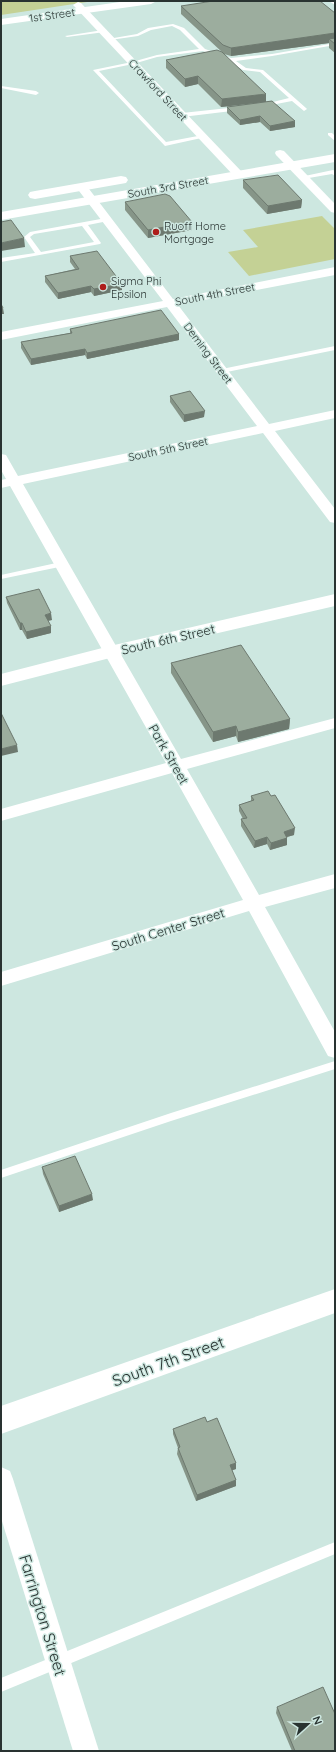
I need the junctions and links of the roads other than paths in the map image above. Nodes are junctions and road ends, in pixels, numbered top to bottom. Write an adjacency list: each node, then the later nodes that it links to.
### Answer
1 (102, 1): 5 (main road, 1st Street)
2 (151, 1): 5 (main road, 1st Street)
3 (332, 1): 4 (lane)
4 (335, 4)
5 (81, 8): 6 (main road, 1st Street); 7 (main road, 1st Street); 8 (street, Crawford Street)
6 (1, 15)
7 (1, 22)
8 (103, 31): 9 (lane); 10 (street, Crawford Street)
9 (67, 36)
10 (110, 39): 12 (lane); 14 (street, Crawford Street)
11 (335, 44): 13 (lane)
12 (203, 50): 13 (lane); 14 (lane)
13 (231, 60): 17 (lane)
14 (133, 63): 21 (street, Crawford Street); 22 (lane)
15 (1, 87): 16 (lane)
16 (36, 93)
17 (292, 99): 18 (lane); 20 (lane)
18 (254, 107)
19 (246, 108): 21 (lane)
20 (304, 109)
21 (182, 115): 22 (street, Crawford Street)
22 (203, 137): 31 (street, Crawford Street)
23 (333, 139): 24 (lane); 25 (main road)
24 (335, 139)
25 (321, 146)
26 (293, 151): 27 (main road)
27 (280, 153): 28 (main road); 33 (street)
28 (264, 156)
29 (335, 158): 33 (main road, South 3rd Street)
30 (242, 160): 31 (main road, South 3rd Street)
31 (227, 162): 32 (main road, South 3rd Street); 34 (street, Crawford Street)
32 (212, 165)
33 (291, 166): 34 (main road, South 3rd Street); 36 (street)
34 (238, 174): 40 (main road, South 3rd Street)
35 (335, 174): 36 (lane)
36 (303, 177): 41 (street)
37 (135, 178): 38 (main road, South 3rd Street)
38 (82, 187): 39 (main road, South 3rd Street); 40 (street, Deming Street)
39 (23, 197)
40 (92, 200): 42 (main road, South 3rd Street); 43 (street, Deming Street)
41 (334, 208)
42 (1, 216)
43 (106, 220): 44 (lane); 48 (street, Deming Street)
44 (84, 224): 45 (lane); 45 (lane)
45 (39, 254): 46 (lane)
46 (1, 260)
47 (335, 271): 48 (street, South 4th Street)
48 (171, 303): 49 (street, South 4th Street); 51 (street, Deming Street)
49 (1, 336)
50 (335, 348): 51 (lane)
51 (222, 371): 53 (street, Deming Street)
52 (335, 414): 53 (street, South 5th Street)
53 (265, 428): 55 (street, South 5th Street); 56 (street, Deming Street)
54 (1, 458): 55 (street, Park Street)
55 (8, 483): 57 (street, Park Street)
56 (335, 519)
57 (61, 564): 58 (lane); 60 (street, Park Street)
58 (1, 577)
59 (335, 600): 60 (main road, South 6th Street)
60 (110, 652): 61 (main road, South 6th Street); 63 (street, Park Street)
61 (1, 680)
62 (335, 723): 63 (street)
63 (176, 766): 64 (street); 66 (street, Park Street)
64 (1, 815)
65 (335, 881): 66 (street, South Center Street)
66 (255, 903): 67 (street, South Center Street); 68 (street, Park Street)
67 (1, 979)
68 (335, 1050)
69 (335, 1065): 70 (lane)
70 (1, 1174)
71 (333, 1307): 72 (main road, South 7th Street)
72 (1, 1420)
73 (1, 1480): 75 (street, Farrington Street)
74 (335, 1548): 75 (lane)
75 (58, 1662): 76 (lane); 77 (street, Farrington Street)
76 (1, 1685)
77 (86, 1751)

